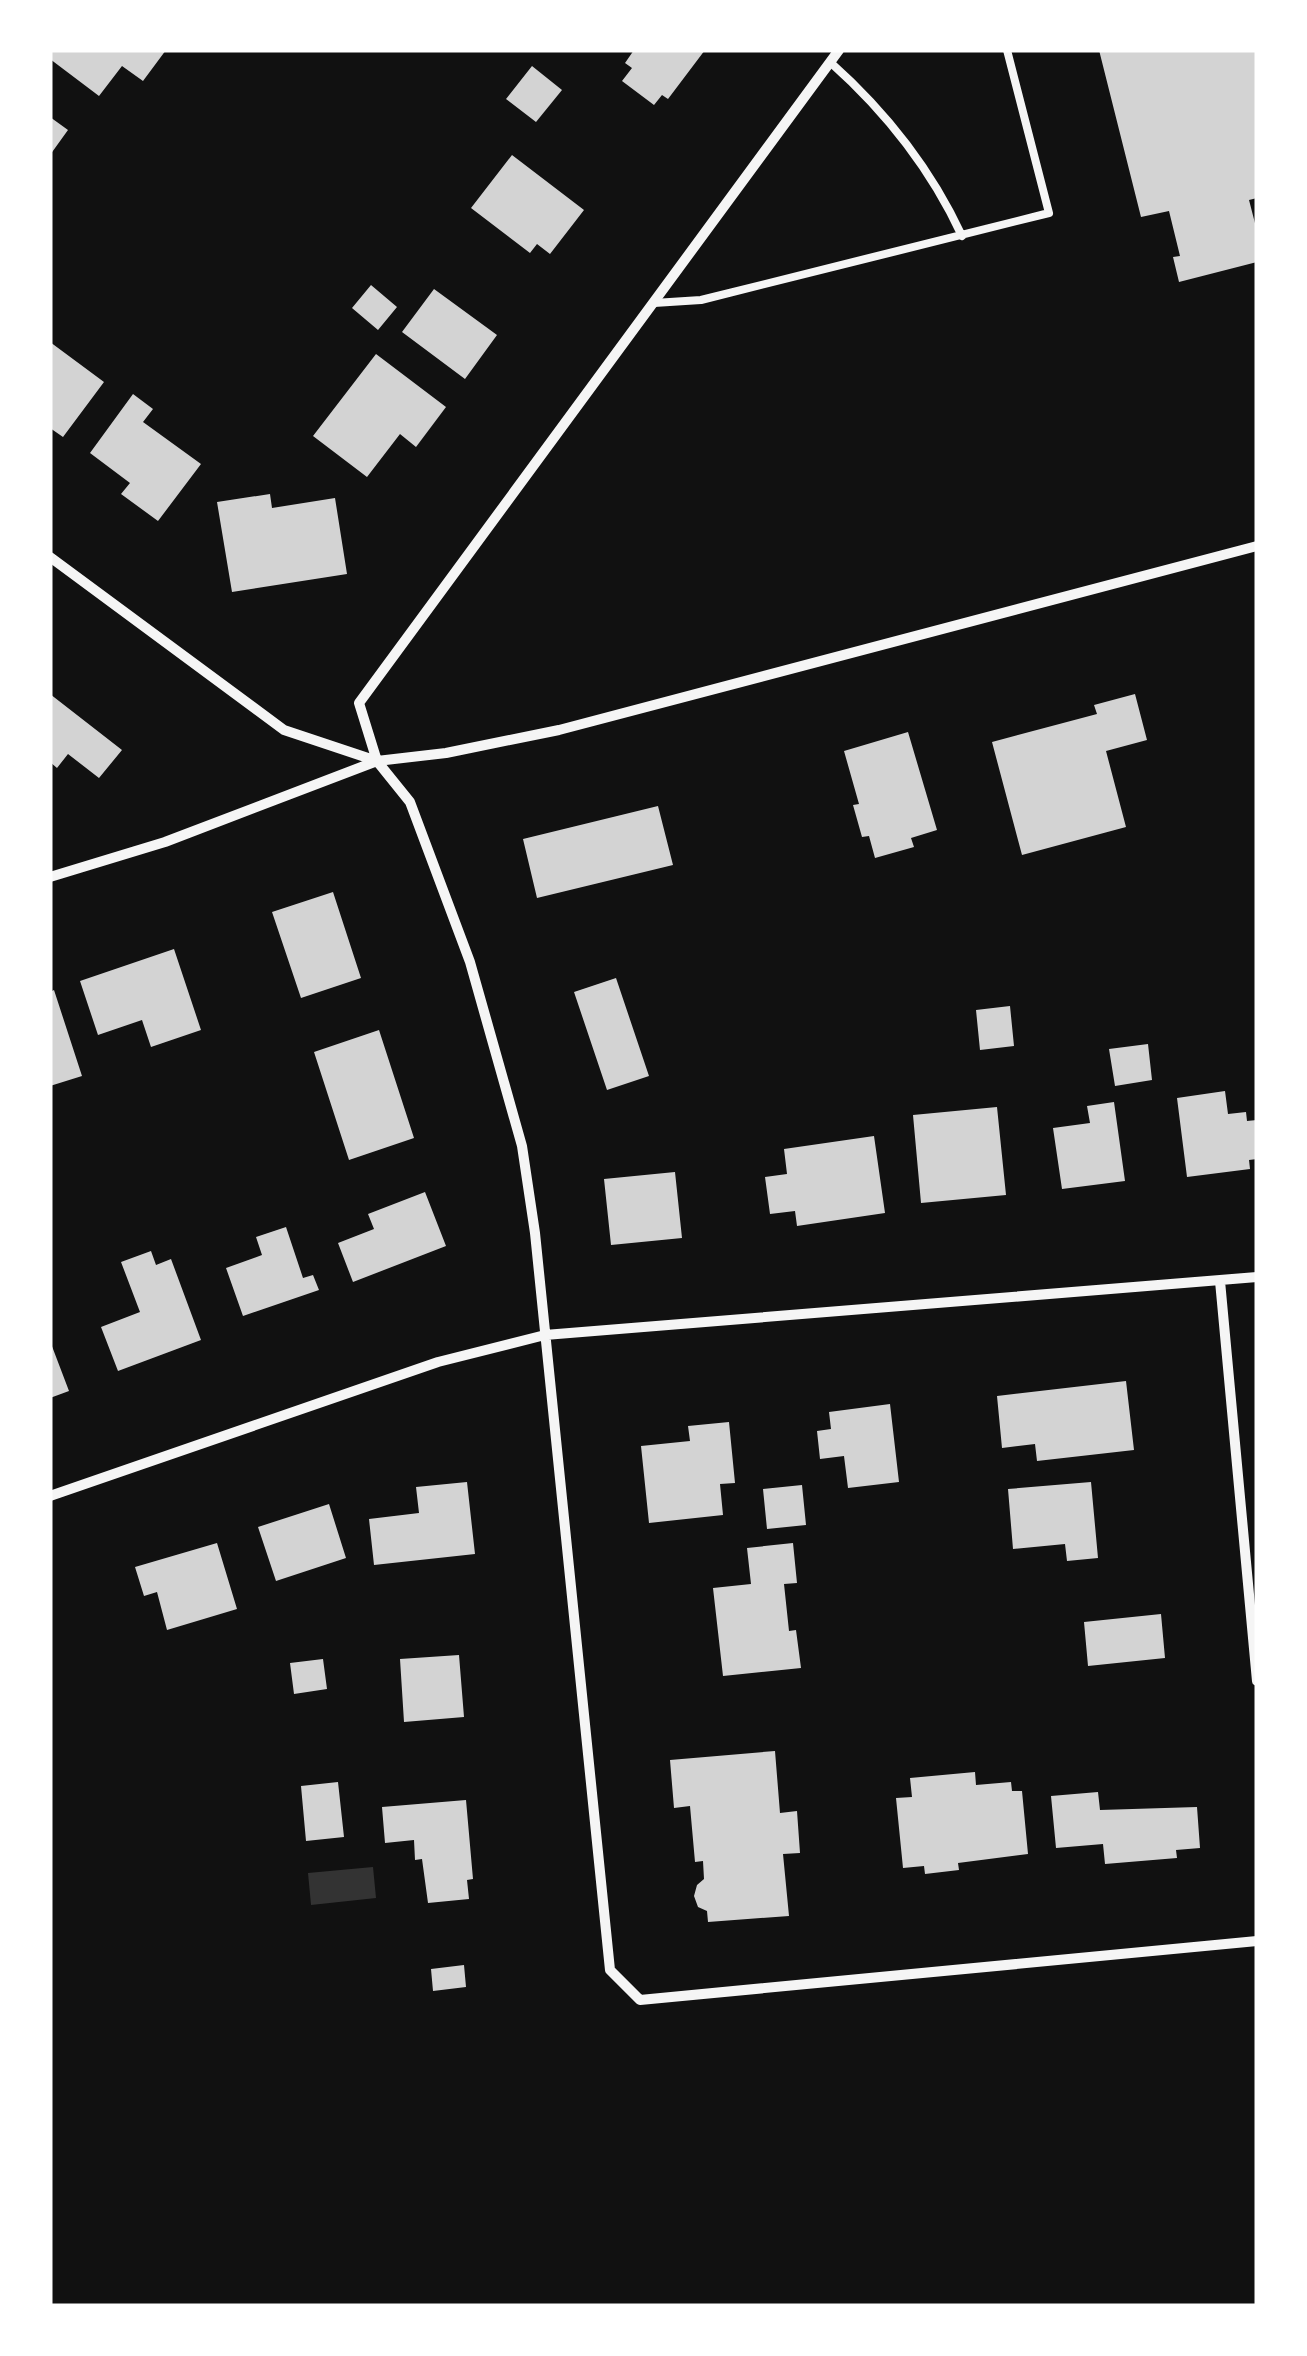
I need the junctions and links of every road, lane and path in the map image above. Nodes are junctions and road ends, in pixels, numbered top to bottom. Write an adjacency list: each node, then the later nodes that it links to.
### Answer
1 (839, 50): 3 (street)
2 (1007, 50): 4 (lane)
3 (830, 62): 4 (lane); 5 (street)
4 (962, 236): 5 (lane)
5 (654, 303): 8 (street)
6 (1257, 546): 8 (street)
7 (50, 557): 8 (street)
8 (376, 761): 9 (street); 12 (street)
9 (50, 878)
10 (1257, 1278): 11 (street)
11 (1220, 1281): 12 (street); 14 (street)
12 (545, 1335): 13 (street); 15 (street)
13 (50, 1496)
14 (1257, 1681)
15 (1257, 1941)

